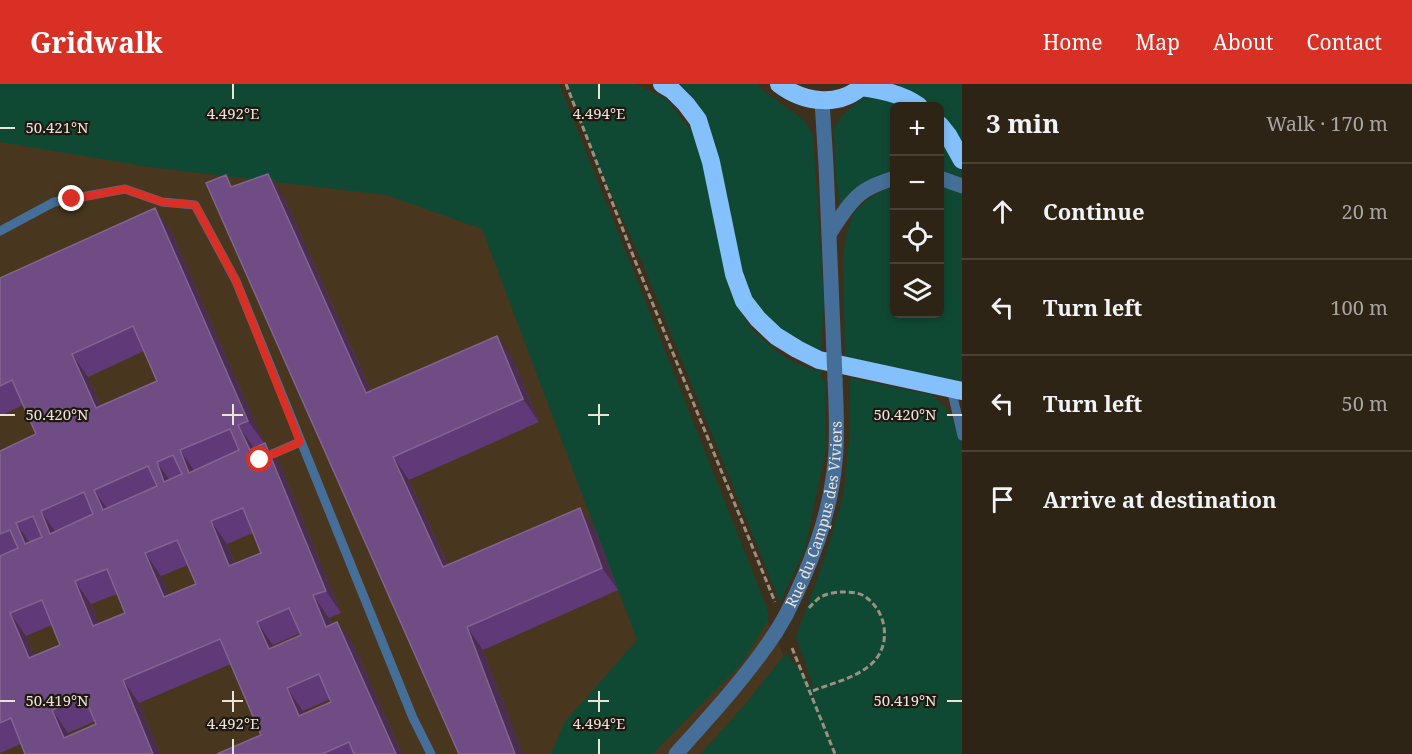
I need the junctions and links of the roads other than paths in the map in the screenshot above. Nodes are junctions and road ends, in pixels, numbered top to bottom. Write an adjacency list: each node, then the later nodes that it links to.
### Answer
1 (662, 84): 13 (highway)
2 (779, 84): 4 (highway)
3 (863, 86): 4 (highway); 5 (highway)
4 (822, 101): 12 (street, Rue du Campus des Viviers)
5 (912, 102)
6 (944, 131): 7 (highway)
7 (962, 160)
8 (890, 179): 12 (street)
9 (944, 180): 10 (street)
10 (962, 186)
11 (0, 231): 15 (lane)
12 (829, 234): 18 (street, Rue du Campus des Viviers, bridge)
13 (956, 390): 14 (lane)
14 (962, 436)
15 (300, 442): 16 (lane); 17 (lane)
16 (260, 460)
17 (430, 754)
18 (676, 754)

